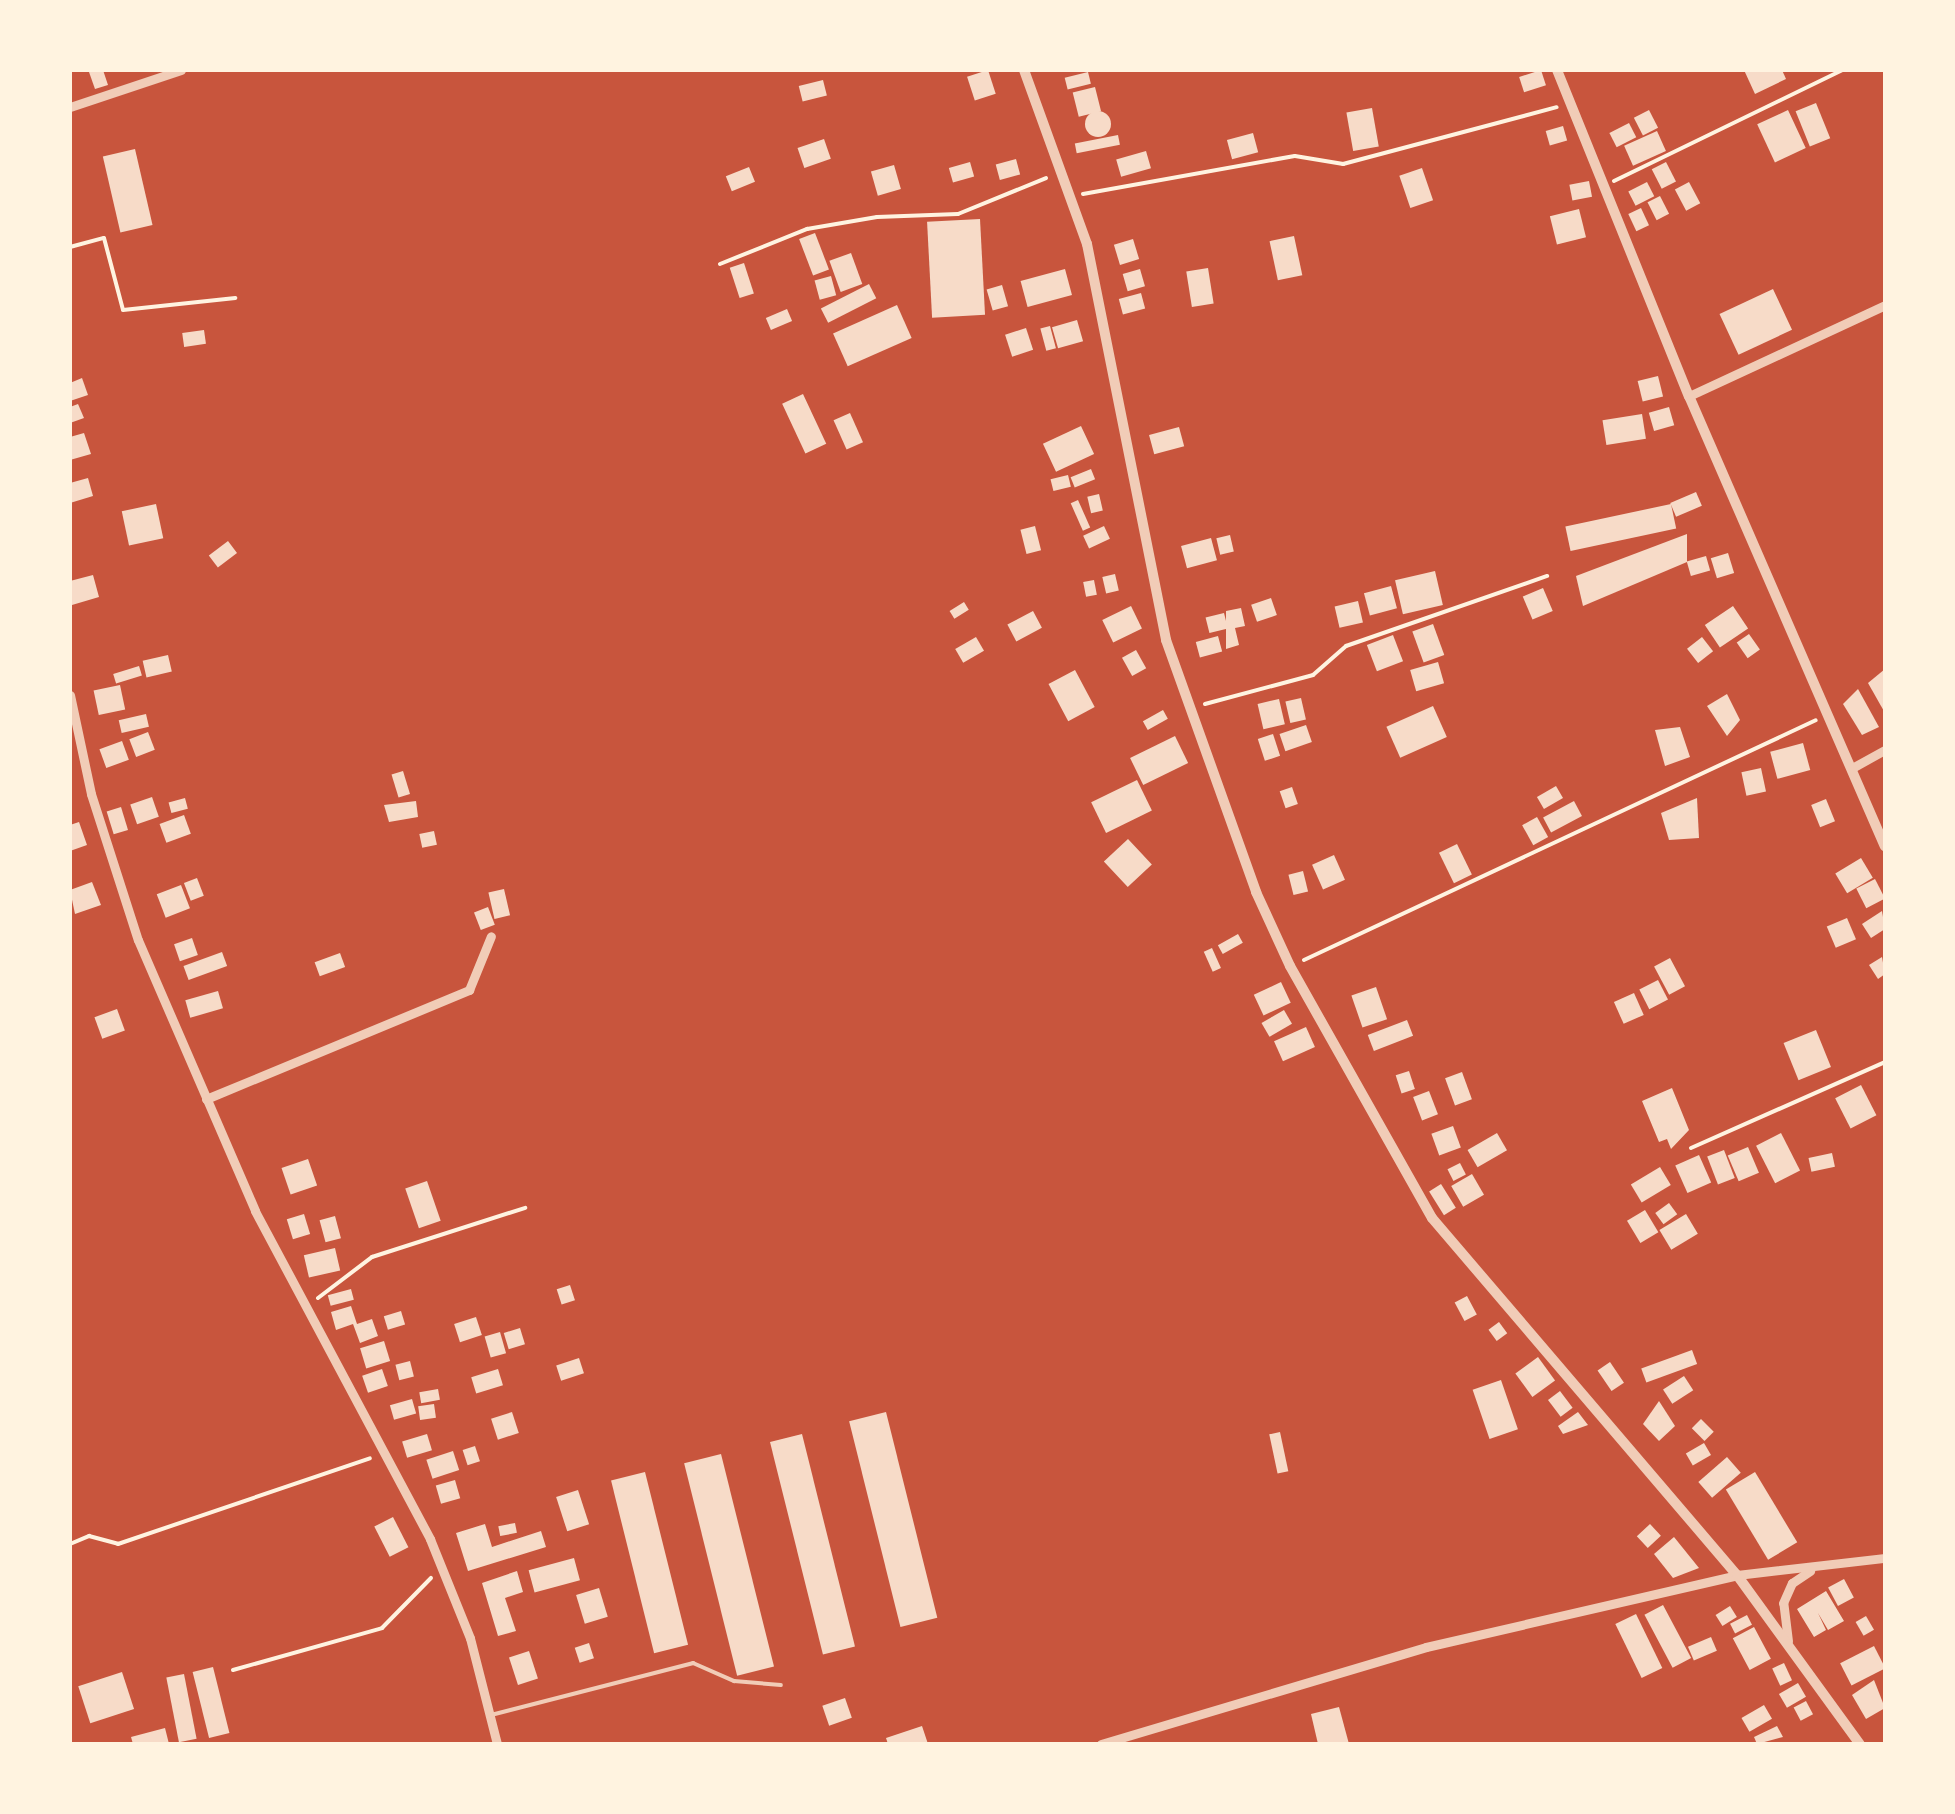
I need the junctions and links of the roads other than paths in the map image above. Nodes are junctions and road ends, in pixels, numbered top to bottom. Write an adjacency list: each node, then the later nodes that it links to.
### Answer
1 (181, 70): 4 (street)
2 (1024, 70): 15 (street)
3 (1557, 70): 6 (street)
4 (70, 107)
5 (1885, 305): 6 (street)
6 (1689, 396): 9 (street)
7 (70, 695): 12 (street)
8 (1885, 750): 9 (street)
9 (1852, 768): 10 (street)
10 (1885, 846)
11 (491, 936): 12 (street)
12 (206, 1099): 18 (street)
13 (1885, 1558): 14 (street)
14 (1812, 1569): 15 (street); 16 (street)
15 (1737, 1575): 16 (street); 20 (street)
16 (1788, 1641): 21 (street)
17 (781, 1685): 18 (lane)
18 (490, 1715): 19 (street)
19 (497, 1744)
20 (1101, 1744)
21 (1860, 1744)

